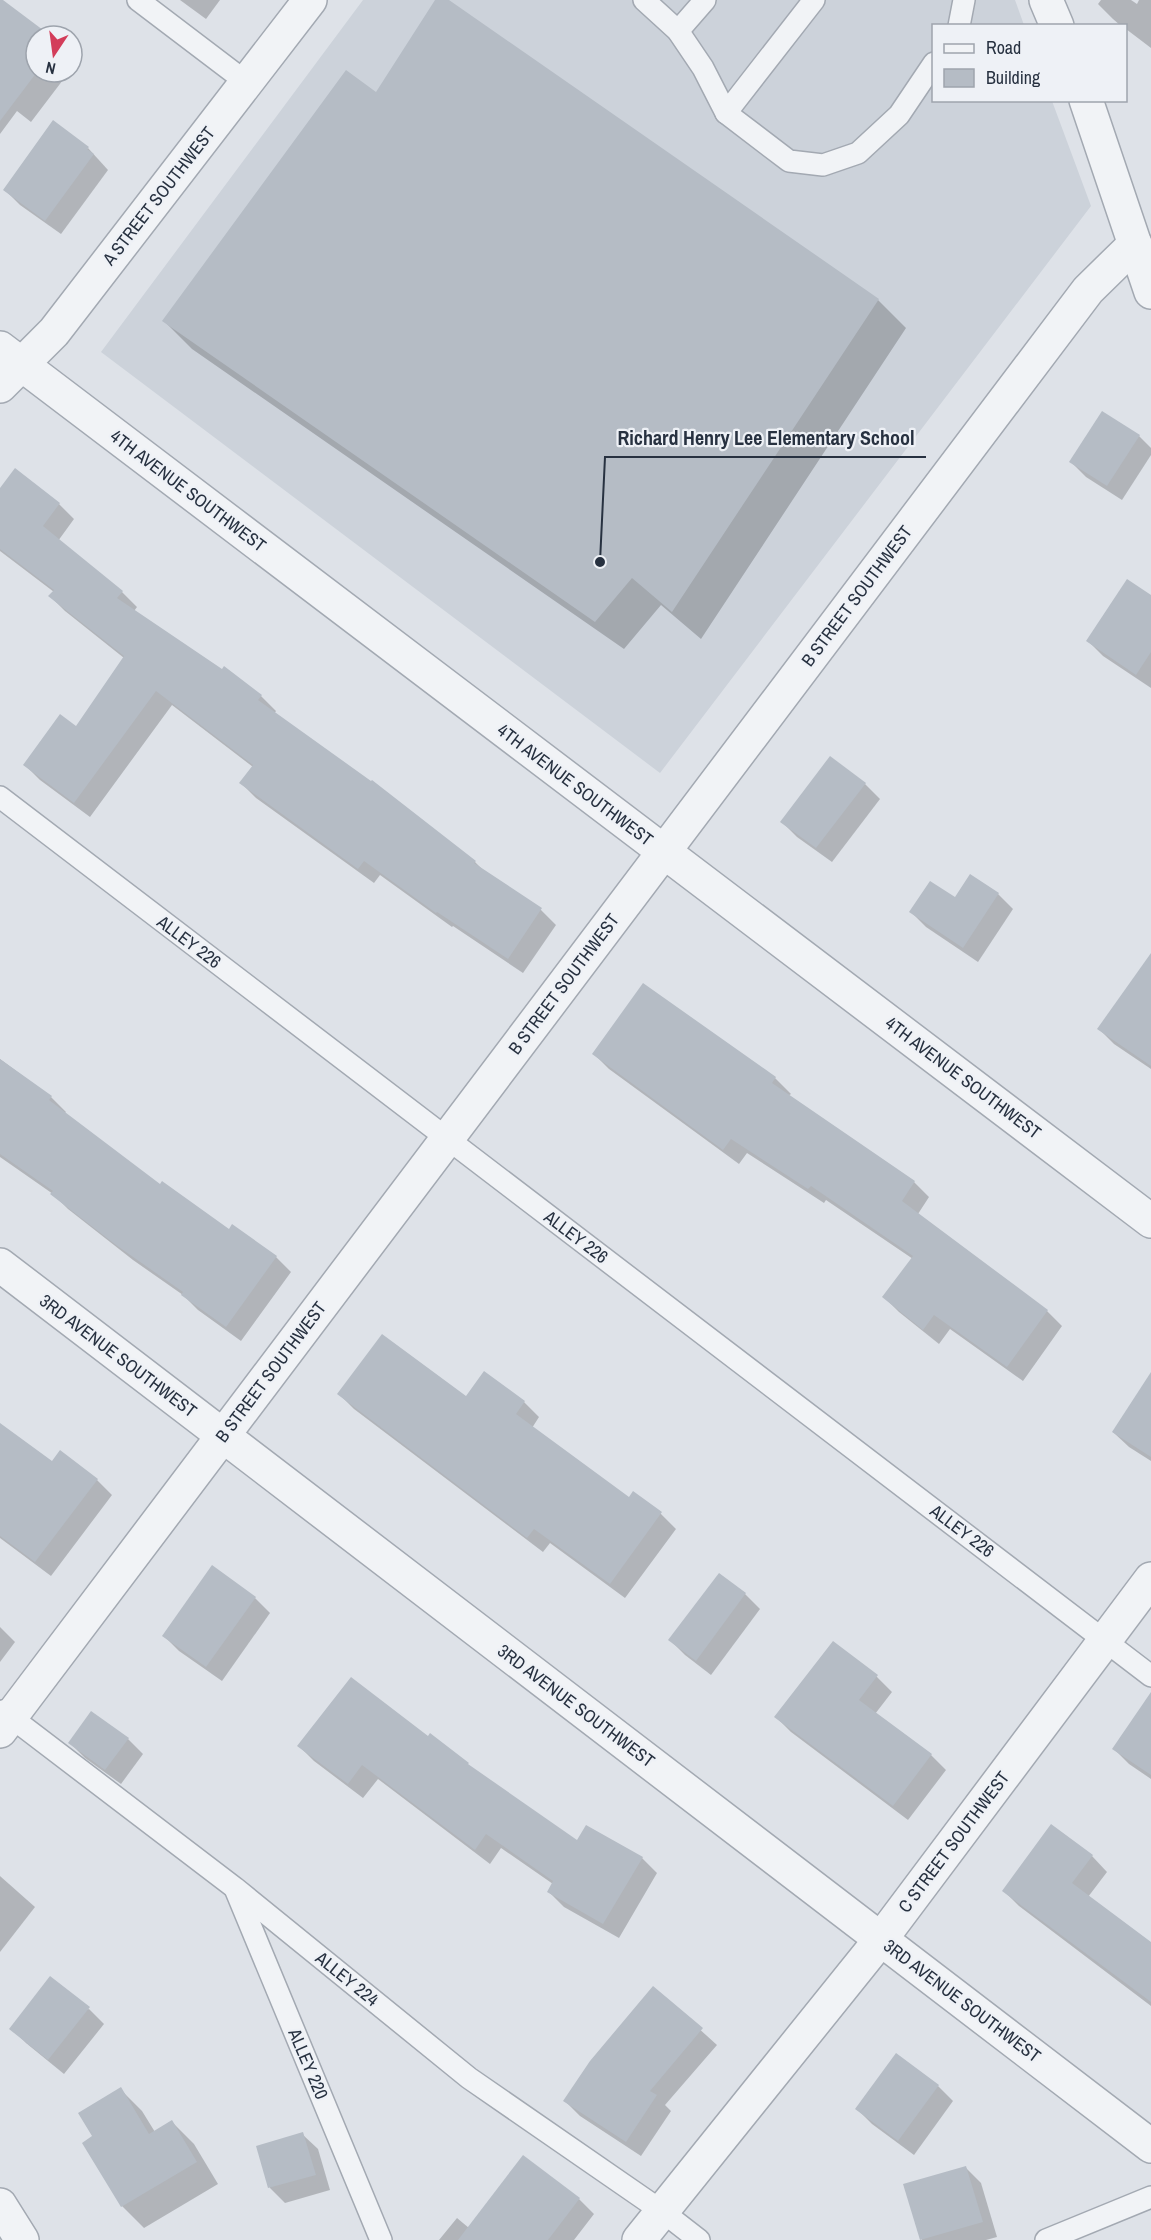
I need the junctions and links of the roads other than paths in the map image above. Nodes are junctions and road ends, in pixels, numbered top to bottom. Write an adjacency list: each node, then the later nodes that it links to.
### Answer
1 (138, 0): 12 (lane)
2 (310, 0): 12 (street, A STREET SOUTHWEST)
3 (644, 0): 10 (lane)
4 (705, 0): 10 (lane)
5 (814, 0): 14 (lane)
6 (964, 0): 8 (lane)
7 (1046, 0): 9 (street)
8 (958, 24)
9 (1056, 24)
10 (678, 31): 14 (lane)
11 (932, 65): 14 (lane)
12 (246, 82): 17 (street, A STREET SOUTHWEST)
13 (1087, 102): 15 (street)
14 (726, 113)
15 (1135, 243): 16 (street); 19 (street, B STREET SOUTHWEST)
16 (1151, 292)
17 (8, 366): 19 (street, 4TH AVENUE SOUTHWEST)
18 (0, 797): 20 (lane, ALLEY 226)
19 (664, 852): 20 (street, B STREET SOUTHWEST); 21 (street, 4TH AVENUE SOUTHWEST)
20 (447, 1139): 23 (street, B STREET SOUTHWEST); 25 (lane, ALLEY 226)
21 (1151, 1221)
22 (0, 1265): 23 (street, 3RD AVENUE SOUTHWEST)
23 (223, 1436): 27 (street, B STREET SOUTHWEST); 29 (street, 3RD AVENUE SOUTHWEST)
24 (1151, 1580): 25 (street, C STREET SOUTHWEST)
25 (1104, 1640): 26 (lane, ALLEY 226); 29 (street, C STREET SOUTHWEST)
26 (1151, 1676)
27 (4, 1719): 28 (lane, ALLEY 224)
28 (235, 1888): 33 (lane, ALLEY 224); 35 (lane, ALLEY 220)
29 (881, 1939): 30 (street, 3RD AVENUE SOUTHWEST); 33 (street, C STREET SOUTHWEST)
30 (1151, 2146)
31 (1151, 2197): 38 (lane)
32 (0, 2205): 34 (street)
33 (663, 2212): 36 (street, C STREET SOUTHWEST); 37 (lane, ALLEY 224)
34 (22, 2240)
35 (381, 2240)
36 (639, 2240)
37 (699, 2240)
38 (1046, 2240)

